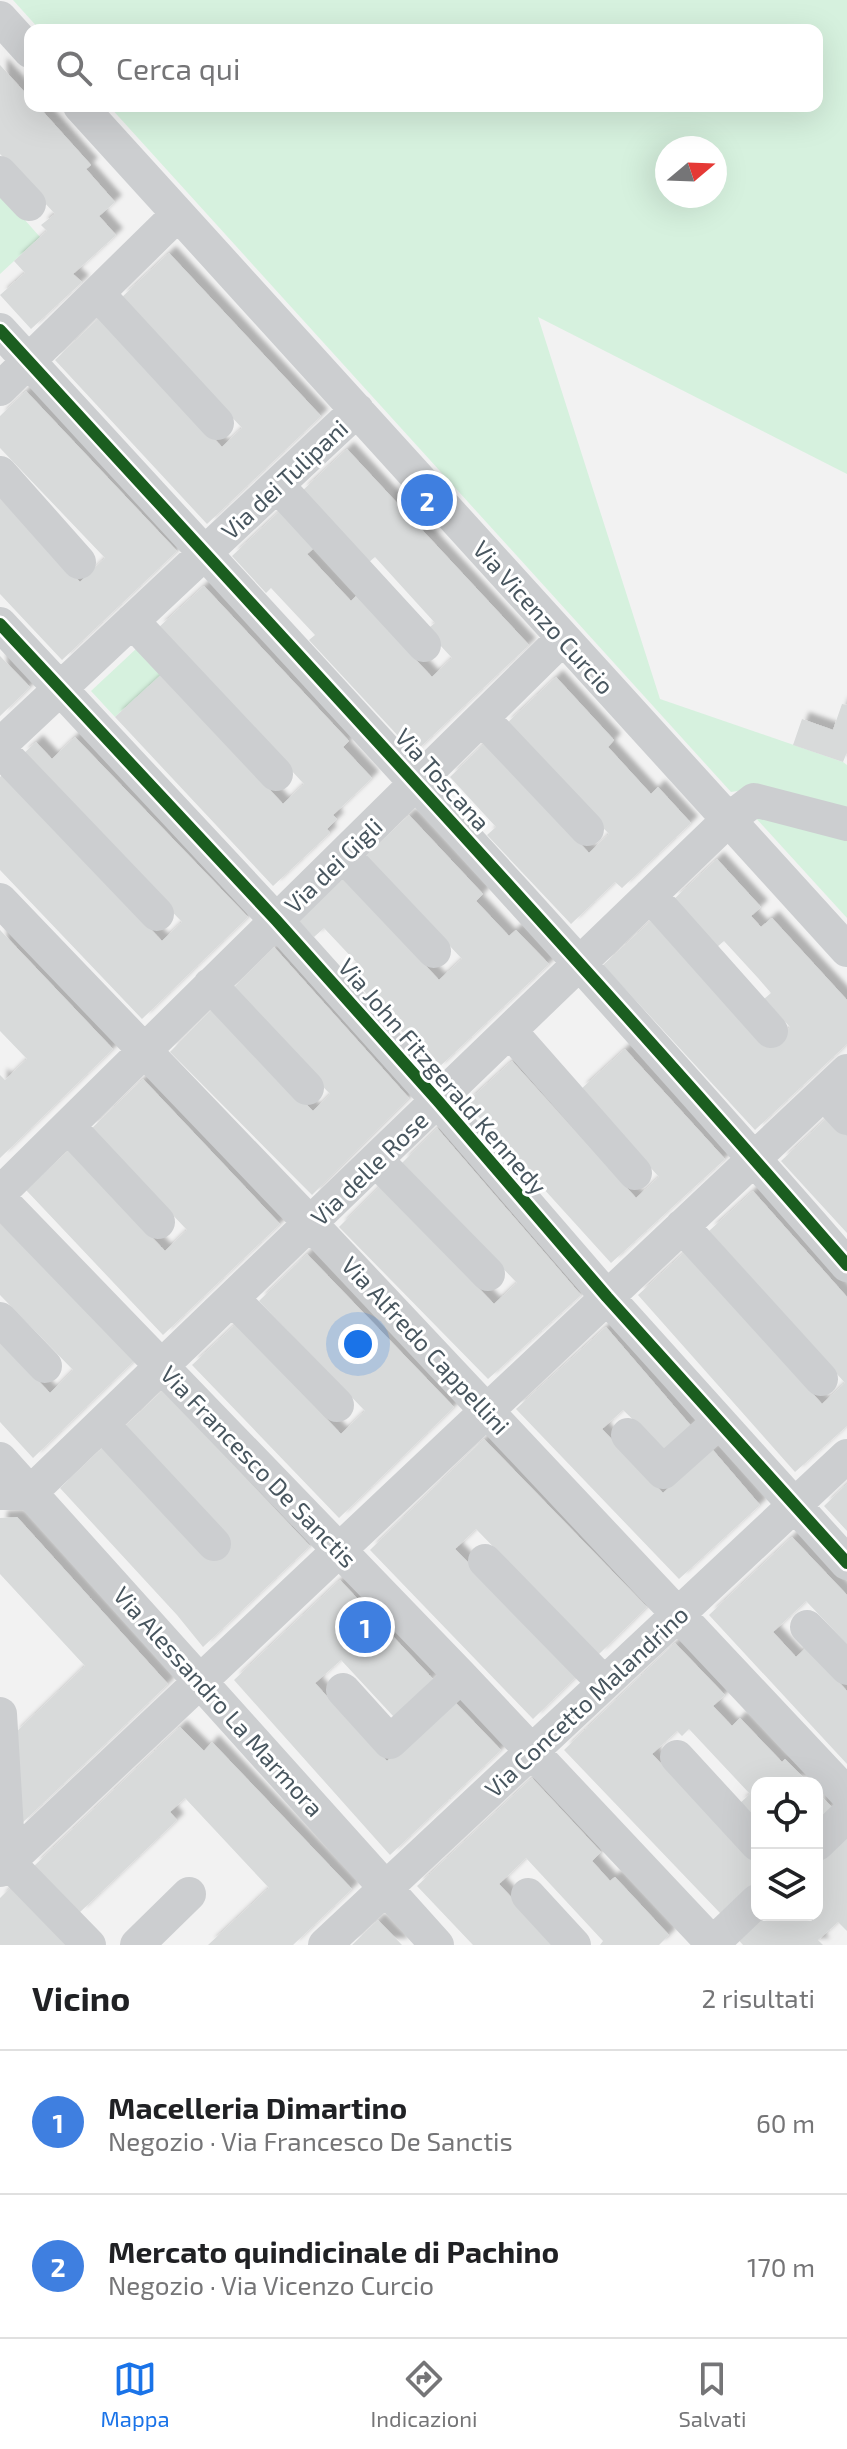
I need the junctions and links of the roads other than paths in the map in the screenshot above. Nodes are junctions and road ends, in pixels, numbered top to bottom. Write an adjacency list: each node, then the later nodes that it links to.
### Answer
1 (0, 18): 2 (street)
2 (24, 44)
3 (85, 112): 6 (street, Via Vicenzo Curcio)
4 (0, 173): 5 (street)
5 (29, 204)
6 (178, 214): 7 (street); 11 (street, Via Vicenzo Curcio)
7 (98, 294): 9 (street); 12 (street)
8 (0, 330): 9 (street, Via Toscana)
9 (29, 361): 10 (street); 15 (street, Via Toscana)
10 (0, 389)
11 (357, 410): 14 (street, Via dei Tulipani); 19 (street, Via Vicenzo Curcio)
12 (217, 423)
13 (0, 473): 16 (street)
14 (277, 485): 15 (street, Via dei Tulipani); 20 (street)
15 (205, 553): 17 (street, Via dei Tulipani); 25 (street, Via Toscana)
16 (79, 562)
17 (132, 621): 21 (street, Via dei Tulipani); 24 (street)
18 (0, 624): 21 (street, Via John Fitzgerald Kennedy)
19 (563, 638): 22 (street, Via dei Gigli); 26 (street, Via Vicenzo Curcio)
20 (424, 645)
21 (59, 688): 23 (street, Via dei Tulipani); 33 (street, Via John Fitzgerald Kennedy)
22 (482, 718): 25 (street, Via dei Gigli); 28 (street)
23 (0, 748): 32 (street)
24 (276, 774)
25 (417, 782): 29 (street, Via dei Gigli); 36 (street, Via Toscana)
26 (728, 820): 27 (street, Via delle Rose); 30 (street, Via delle Rose); 34 (street, Via Vicenzo Curcio)
27 (847, 824)
28 (587, 829)
29 (343, 855): 33 (street, Via dei Gigli); 35 (street)
30 (650, 895): 36 (street, Via delle Rose); 39 (street)
31 (0, 900): 40 (street, Via Alfredo Cappellini)
32 (157, 914)
33 (276, 920): 37 (street, Via dei Gigli); 43 (street, Via John Fitzgerald Kennedy)
34 (847, 950)
35 (434, 951)
36 (580, 964): 38 (street, Via delle Rose); 46 (street, Via Toscana)
37 (210, 985): 40 (street, Via dei Gigli); 42 (street)
38 (510, 1031): 43 (street, Via delle Rose); 48 (street)
39 (771, 1031)
40 (144, 1050): 45 (street, Via dei Gigli); 52 (street, Via Alfredo Cappellini)
41 (836, 1082): 44 (street); 46 (street)
42 (307, 1088)
43 (438, 1101): 47 (street, Via delle Rose); 56 (street, Via John Fitzgerald Kennedy)
44 (847, 1118)
45 (68, 1126): 49 (street, Via dei Gigli); 51 (street)
46 (754, 1158): 53 (street); 54 (street, Via Toscana)
47 (377, 1161): 52 (street, Via delle Rose); 55 (street)
48 (635, 1173)
49 (0, 1193)
50 (0, 1199): 60 (street, Via Francesco De Sanctis)
51 (158, 1222)
52 (311, 1224): 57 (street, Via delle Rose); 63 (street, Via Alfredo Cappellini)
53 (682, 1226): 56 (street); 61 (street)
54 (847, 1265)
55 (488, 1274)
56 (607, 1297): 63 (street); 64 (street, Via John Fitzgerald Kennedy)
57 (233, 1299): 60 (street, Via delle Rose); 62 (street)
58 (0, 1319): 59 (street)
59 (45, 1366)
60 (163, 1366): 65 (street, Via delle Rose); 72 (street, Via Francesco De Sanctis)
61 (821, 1379)
62 (337, 1405)
63 (487, 1410): 72 (street); 75 (street, Via Alfredo Cappellini)
64 (719, 1422): 66 (street); 70 (street, Via John Fitzgerald Kennedy)
65 (102, 1424): 69 (street, Via delle Rose); 71 (street)
66 (628, 1435)
67 (847, 1456): 70 (street, Via Concetto Malandrino)
68 (0, 1459): 69 (street, Via Alessandro La Marmora)
69 (15, 1493): 79 (street, Via Alessandro La Marmora)
70 (795, 1505): 74 (street, Via John Fitzgerald Kennedy); 75 (street, Via Concetto Malandrino)
71 (214, 1544)
72 (340, 1551): 78 (street, Via Francesco De Sanctis); 79 (street)
73 (485, 1561): 80 (street)
74 (847, 1563)
75 (678, 1616): 80 (street, Via Concetto Malandrino); 85 (street, Via Alfredo Cappellini)
76 (807, 1627): 77 (street)
77 (847, 1668)
78 (461, 1676): 81 (street); 83 (street, Via Francesco De Sanctis)
79 (201, 1680): 89 (street); 90 (street, Via Alessandro La Marmora)
80 (604, 1683): 83 (street, Via Concetto Malandrino)
81 (343, 1690)
82 (0, 1714): 89 (street)
83 (532, 1751): 90 (street, Via Concetto Malandrino); 94 (street, Via Francesco De Sanctis)
84 (677, 1757): 87 (street)
85 (847, 1794)
86 (847, 1815): 88 (street)
87 (751, 1837)
88 (823, 1838)
89 (4, 1867): 95 (street)
90 (387, 1887): 97 (street, Via Concetto Malandrino); 98 (street, Via Alessandro La Marmora)
91 (189, 1894): 96 (street)
92 (528, 1895): 99 (street)
93 (751, 1907): 94 (street)
94 (713, 1944)
95 (89, 1945)
96 (137, 1945)
97 (325, 1945)
98 (437, 1945)
99 (574, 1945)

